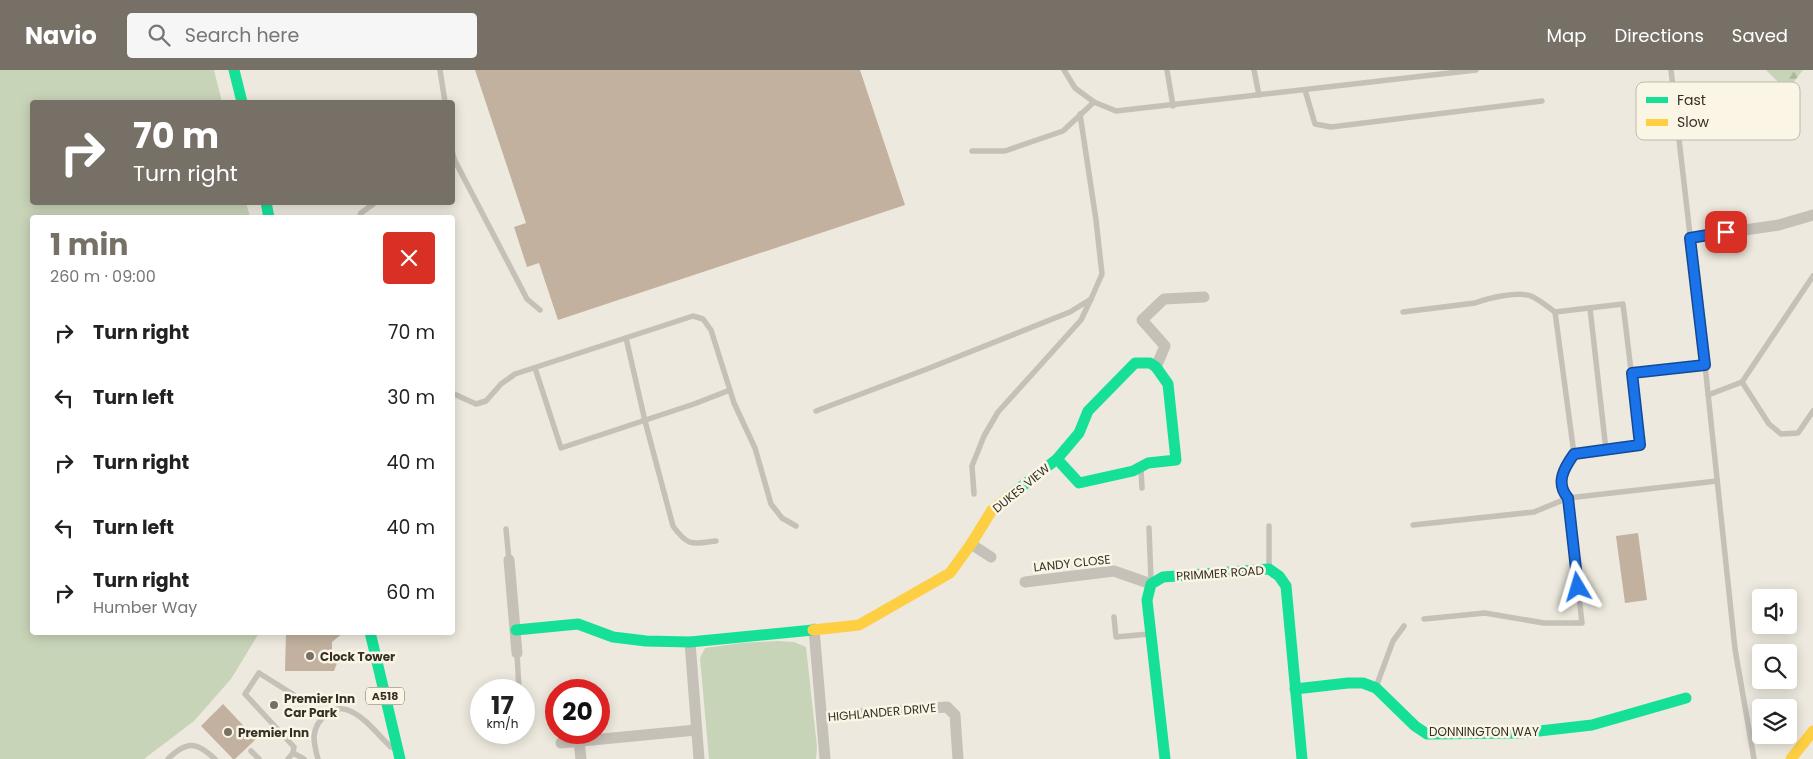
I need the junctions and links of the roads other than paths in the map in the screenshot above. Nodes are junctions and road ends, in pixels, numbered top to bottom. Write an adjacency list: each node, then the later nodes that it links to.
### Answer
1 (234, 70): 10 (main road)
2 (440, 70): 11 (lane)
3 (1064, 70): 13 (lane)
4 (1168, 70): 14 (lane)
5 (1254, 70): 9 (lane)
6 (1476, 70): 7 (lane)
7 (1449, 72): 8 (lane)
8 (1305, 90): 9 (lane); 12 (lane)
9 (1259, 96): 14 (lane)
10 (242, 100)
11 (445, 100)
12 (1542, 101)
13 (1094, 102): 14 (lane); 15 (lane)
14 (1173, 106)
15 (1080, 114): 17 (lane); 25 (lane)
16 (1679, 140): 22 (lane)
17 (972, 151)
18 (455, 164): 27 (lane)
19 (372, 205): 20 (lane)
20 (360, 215)
21 (1812, 218): 22 (street)
22 (1690, 238): 31 (lane)
23 (1813, 276): 35 (lane)
24 (1204, 297): 32 (street)
25 (1091, 299): 39 (lane); 48 (lane)
26 (1590, 308): 29 (lane); 34 (lane); 42 (lane)
27 (540, 310)
28 (1403, 312): 29 (lane)
29 (1555, 312): 43 (lane)
30 (626, 338): 33 (lane); 36 (lane); 41 (lane)
31 (1705, 365): 34 (lane); 38 (lane)
32 (1156, 366): 44 (main road, DUKES VIEW); 45 (main road, DUKES VIEW)
33 (535, 368): 37 (lane); 41 (lane)
34 (1632, 373): 42 (lane)
35 (1742, 382): 38 (lane); 40 (lane)
36 (730, 390): 41 (lane); 51 (lane)
37 (455, 394)
38 (1708, 394): 46 (lane)
39 (816, 411)
40 (1813, 411)
41 (645, 421): 55 (lane)
42 (1606, 450): 43 (lane)
43 (1574, 454): 49 (lane)
44 (1057, 459): 45 (main road, DUKES VIEW); 56 (main road, DUKES VIEW)
45 (1140, 467): 47 (lane)
46 (1717, 481): 49 (lane); 96 (lane)
47 (1142, 488)
48 (974, 494)
49 (1568, 498): 50 (lane); 63 (lane)
50 (1413, 525)
51 (796, 526)
52 (1269, 526): 59 (lane)
53 (1149, 528): 61 (lane)
54 (506, 529): 58 (lane)
55 (716, 541)
56 (971, 544): 57 (street); 65 (main road)
57 (991, 557)
58 (509, 560): 66 (street)
59 (1270, 569): 61 (main road, PRIMMER ROAD); 73 (main road, PRIMMER ROAD)
60 (1025, 582): 61 (street, LANDY CLOSE)
61 (1151, 584): 67 (main road)
62 (1114, 617): 67 (lane)
63 (1424, 618)
64 (1404, 626): 72 (lane)
65 (814, 629): 69 (main road); 76 (street, HIGHLANDER DRIVE)
66 (516, 630): 69 (main road); 70 (street)
67 (1151, 634): 94 (main road)
68 (371, 635): 83 (main road, A518)
69 (690, 642): 77 (street)
70 (517, 653): 71 (lane)
71 (518, 679)
72 (1376, 688): 73 (main road); 75 (main road, DONNINGTON WAY)
73 (1295, 689): 95 (main road, PRIMMER ROAD)
74 (294, 695): 82 (lane)
75 (1686, 698)
76 (822, 716): 92 (street, HIGHLANDER DRIVE); 93 (street, HIGHLANDER DRIVE)
77 (696, 730): 79 (street); 91 (street)
78 (1813, 731): 97 (main road)
79 (610, 739)
80 (579, 744): 90 (street)
81 (251, 751): 86 (lane)
82 (293, 753): 87 (lane); 88 (lane)
83 (400, 757): 89 (lane)
84 (168, 759): 85 (lane)
85 (216, 759)
86 (259, 759)
87 (288, 759)
88 (304, 759)
89 (318, 759)
90 (581, 759)
91 (699, 759)
92 (825, 759)
93 (958, 759)
94 (1165, 759)
95 (1302, 759)
96 (1754, 759)
97 (1791, 759)

